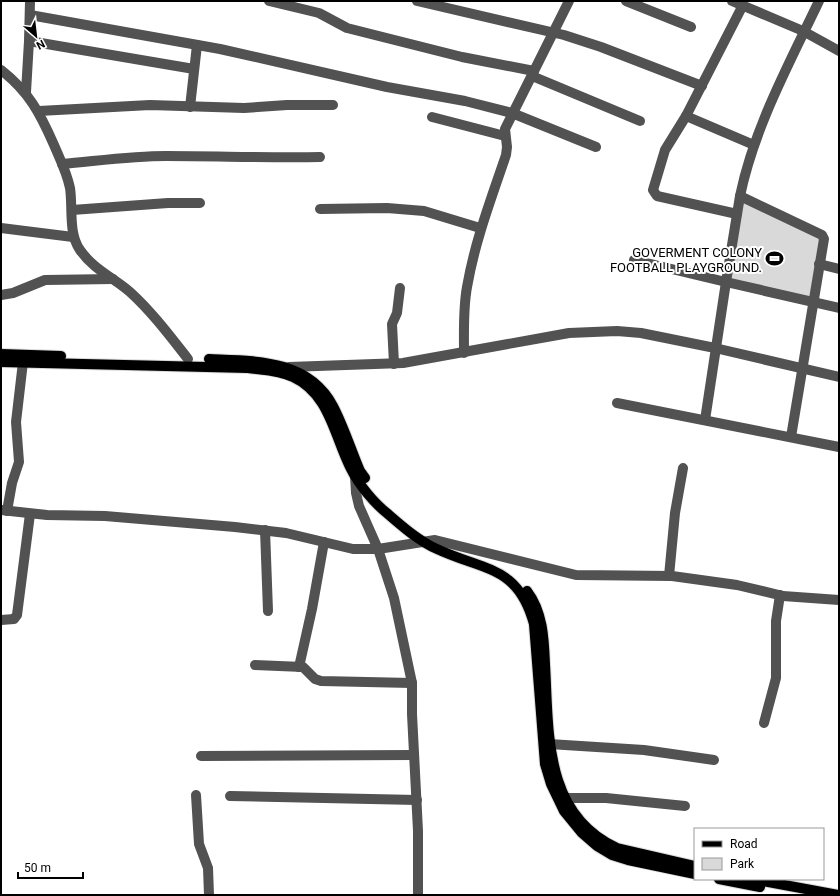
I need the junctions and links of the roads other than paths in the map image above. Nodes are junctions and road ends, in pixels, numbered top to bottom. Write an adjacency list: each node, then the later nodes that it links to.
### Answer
1 (30, 1): 9 (street)
2 (270, 1): 18 (street)
3 (416, 1): 12 (street)
4 (569, 1): 12 (street)
5 (626, 1): 10 (street)
6 (732, 1): 8 (street)
7 (819, 1): 11 (street)
8 (743, 5): 11 (street); 19 (street)
9 (30, 15): 13 (street); 14 (street)
10 (691, 27)
11 (803, 31): 15 (street); 29 (street)
12 (552, 32): 18 (street); 19 (street)
13 (30, 41): 16 (street); 20 (street)
14 (197, 45): 16 (street); 24 (street)
15 (839, 51)
16 (194, 69): 22 (street)
17 (1, 70): 20 (street)
18 (533, 74): 24 (street); 27 (street)
19 (702, 86): 25 (street)
20 (26, 92): 23 (street)
21 (333, 105): 22 (street)
22 (190, 107): 23 (street)
23 (39, 111): 32 (street)
24 (512, 113): 28 (street); 30 (street)
25 (686, 116): 29 (street); 37 (street)
26 (432, 117): 28 (street)
27 (640, 121)
28 (505, 136): 39 (street)
29 (754, 146): 33 (street)
30 (596, 147)
31 (320, 157): 32 (street)
32 (62, 164): 36 (street)
33 (740, 196): 37 (street); 42 (street)
34 (200, 203): 36 (street)
35 (320, 209): 39 (street)
36 (72, 210): 40 (street)
37 (737, 214): 45 (street)
38 (1, 228): 40 (street)
39 (480, 228): 52 (street)
40 (73, 237): 44 (street)
41 (634, 260): 45 (street)
42 (819, 264): 43 (street); 48 (street)
43 (839, 269)
44 (113, 279): 47 (street); 53 (street)
45 (726, 282): 48 (street); 50 (street)
46 (400, 288): 56 (street)
47 (1, 295)
48 (813, 302): 49 (street); 58 (street)
49 (839, 308)
50 (715, 348): 52 (street); 58 (street); 61 (street)
51 (1, 354): 53 (main road)
52 (464, 354): 56 (street)
53 (188, 358): 57 (main road)
54 (1, 362): 55 (main road)
55 (22, 362): 65 (main road); 66 (street)
56 (394, 364): 57 (street)
57 (289, 368): 65 (main road)
58 (802, 369): 59 (street); 62 (street)
59 (839, 377)
60 (617, 403): 61 (street)
61 (705, 420): 62 (street)
62 (791, 437): 63 (street)
63 (839, 447)
64 (683, 468): 72 (street)
65 (358, 474): 69 (main road); 71 (street)
66 (4, 510): 67 (street)
67 (30, 514): 68 (street); 76 (street)
68 (265, 530): 70 (street); 75 (street)
69 (429, 541): 71 (street); 72 (street); 81 (main road); 91 (main road)
70 (324, 542): 71 (street); 78 (street)
71 (378, 549): 79 (street)
72 (669, 576): 73 (street)
73 (780, 595): 74 (street); 80 (street)
74 (839, 600)
75 (268, 611)
76 (1, 620)
77 (255, 665): 78 (street)
78 (299, 667): 79 (street)
79 (412, 683): 82 (street)
80 (764, 723)
81 (550, 744): 84 (street); 87 (main road)
82 (414, 755): 83 (street); 88 (street)
83 (201, 756)
84 (714, 760)
85 (196, 795): 94 (street)
86 (230, 796): 88 (street)
87 (565, 798): 89 (street); 90 (main road)
88 (417, 800): 95 (street)
89 (685, 806)
90 (694, 866)
91 (694, 874)
92 (724, 880): 96 (main road)
93 (757, 880): 97 (main road)
94 (210, 895)
95 (418, 895)
96 (797, 895)
97 (838, 895)

